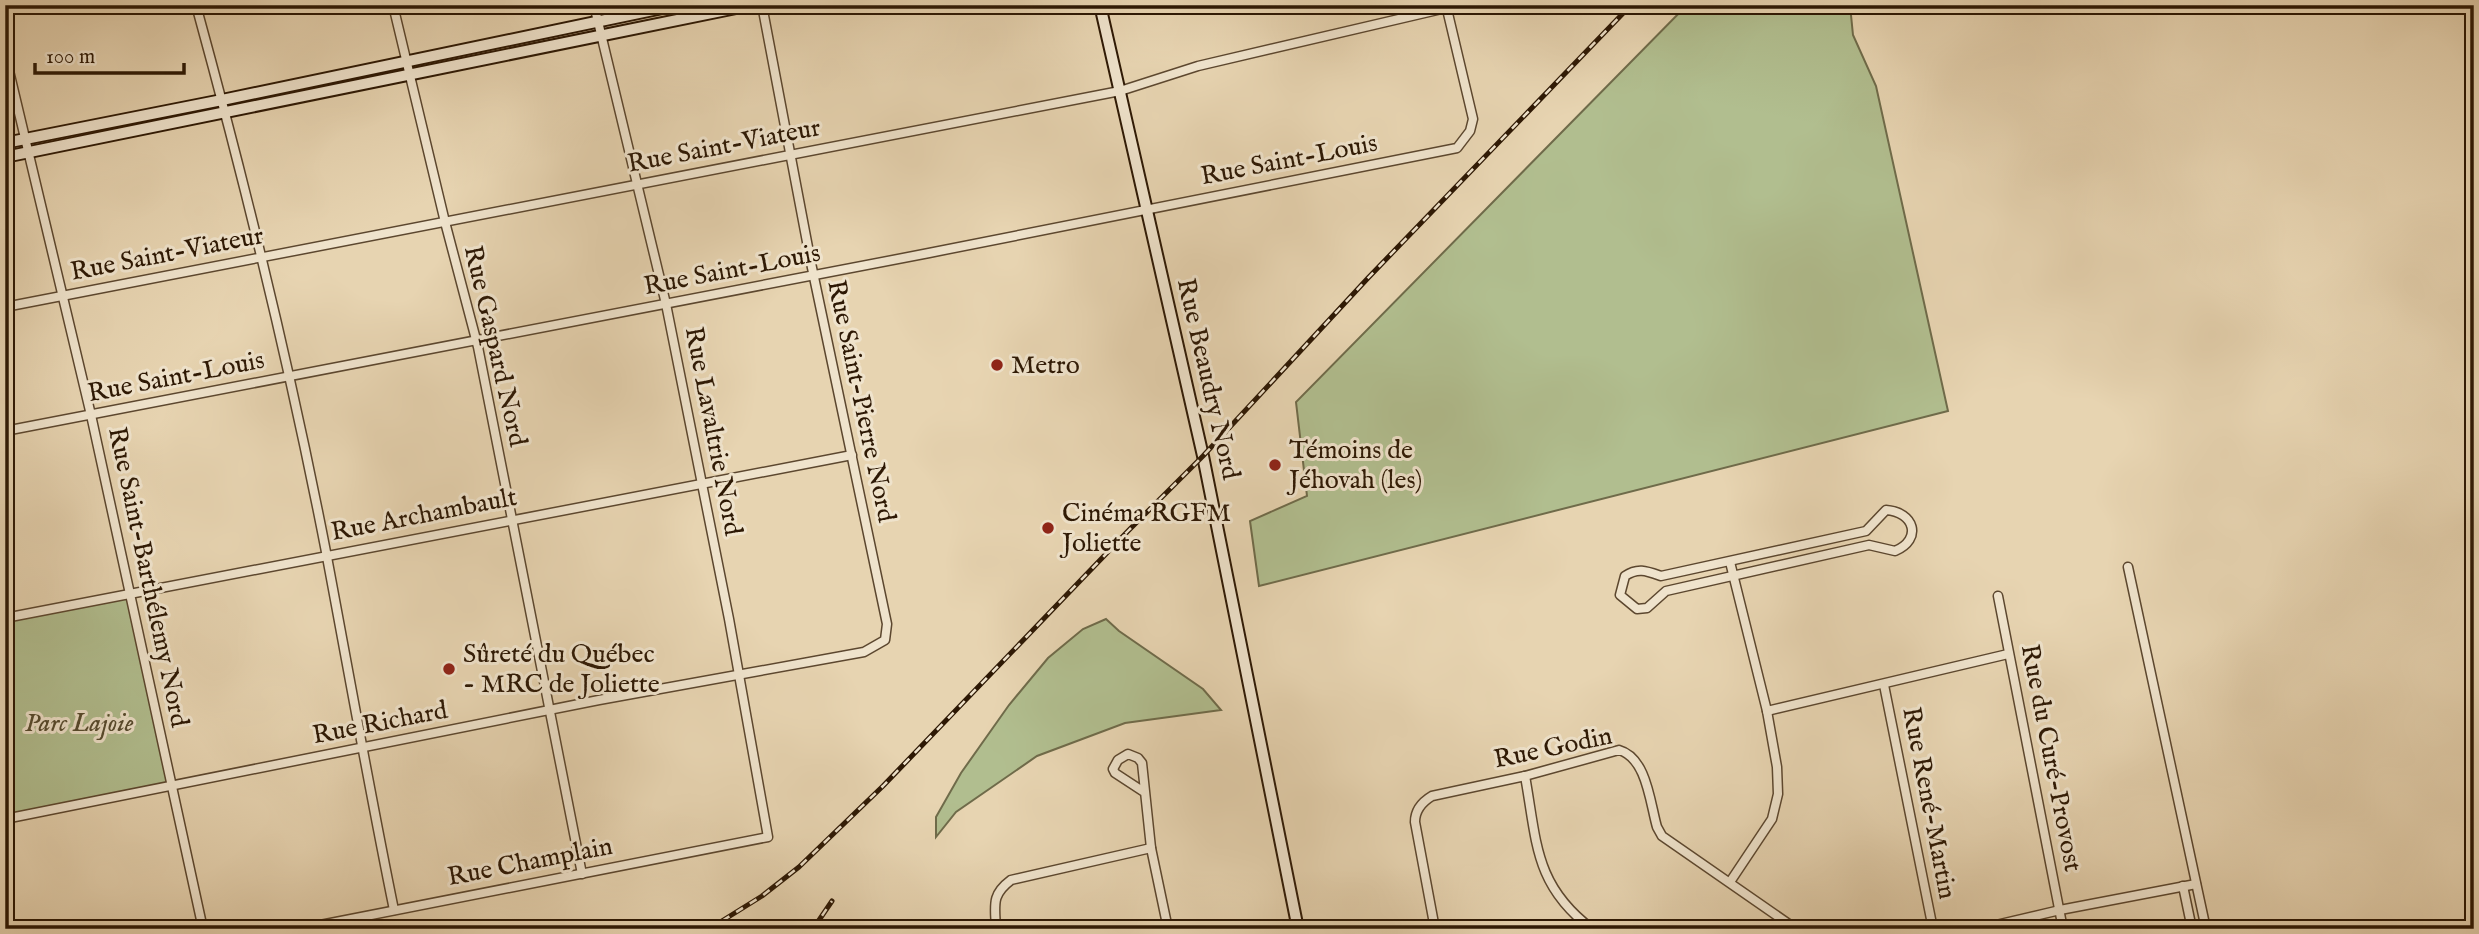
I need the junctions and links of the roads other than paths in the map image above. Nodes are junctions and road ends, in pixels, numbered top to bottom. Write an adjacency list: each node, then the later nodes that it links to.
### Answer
1 (196, 5): 15 (street)
2 (393, 5): 12 (street, Rue Gaspard Nord)
3 (594, 5): 9 (street, Rue Lavaltrie Nord)
4 (677, 5): 9 (main road)
5 (751, 5): 10 (main road)
6 (762, 5): 20 (street, Rue Saint-Pierre Nord)
7 (1100, 5): 14 (main road, Rue Beaudry Nord)
8 (1446, 7): 14 (street, Rue Saint-Viateur); 23 (street, Rue Saint-Louis)
9 (599, 22): 10 (street, Rue Lavaltrie Nord); 12 (main road)
10 (603, 36): 13 (main road); 22 (street, Rue Lavaltrie Nord)
11 (5, 54): 17 (street, Rue Saint-Barthélemy Nord)
12 (406, 61): 13 (street, Rue Gaspard Nord); 15 (main road)
13 (410, 76): 16 (main road); 24 (street, Rue Gaspard Nord)
14 (1120, 91): 20 (street, Rue Saint-Viateur); 23 (main road, Rue Beaudry Nord)
15 (222, 100): 16 (street); 17 (main road)
16 (226, 113): 19 (main road); 25 (street)
17 (26, 139): 18 (main road); 19 (street, Rue Saint-Barthélemy Nord)
18 (5, 143)
19 (29, 153): 21 (main road); 27 (street, Rue Saint-Barthélemy Nord)
20 (790, 155): 22 (street, Rue Saint-Viateur); 26 (street, Rue Saint-Pierre Nord)
21 (5, 158)
22 (637, 184): 24 (street, Rue Saint-Viateur); 28 (street, Rue Lavaltrie Nord)
23 (1146, 209): 26 (street, Rue Saint-Louis); 68 (main road, Rue Beaudry Nord)
24 (444, 222): 25 (street, Rue Saint-Viateur); 30 (street, Rue Gaspard Nord)
25 (262, 257): 27 (street, Rue Saint-Viateur); 31 (street)
26 (814, 275): 28 (street, Rue Saint-Louis); 34 (street, Rue Saint-Pierre Nord)
27 (63, 296): 29 (street, Rue Saint-Viateur); 32 (street, Rue Saint-Barthélemy Nord)
28 (666, 304): 30 (street, Rue Saint-Louis); 35 (street, Rue Lavaltrie Nord)
29 (5, 307)
30 (476, 341): 31 (street, Rue Saint-Louis); 36 (street, Rue Gaspard Nord)
31 (288, 377): 32 (street, Rue Saint-Louis); 37 (street)
32 (91, 415): 33 (street, Rue Saint-Louis); 41 (street, Rue Saint-Barthélemy Nord)
33 (5, 431)
34 (852, 455): 35 (street, Rue Archambault); 44 (street, Rue Saint-Pierre Nord)
35 (702, 483): 36 (street, Rue Archambault); 46 (street, Rue Lavaltrie Nord)
36 (512, 519): 37 (street, Rue Archambault); 48 (street, Rue Gaspard Nord)
37 (327, 555): 41 (street, Rue Archambault); 50 (street)
38 (1730, 562): 40 (street); 40 (street); 40 (street)
39 (2129, 567): 59 (street)
40 (1734, 576): 49 (street)
41 (131, 594): 43 (street, Rue Archambault); 52 (street, Rue Saint-Barthélemy Nord)
42 (1998, 596): 45 (street, Rue du Curé-Provost)
43 (5, 618)
44 (885, 640): 46 (street, Rue Richard)
45 (2008, 654): 47 (street); 62 (street, Rue du Curé-Provost)
46 (739, 673): 48 (street, Rue Richard); 55 (street, Rue Lavaltrie Nord)
47 (1884, 685): 49 (street); 72 (street, Rue René-Martin)
48 (550, 710): 50 (street, Rue Richard); 57 (street, Rue Gaspard Nord)
49 (1766, 711): 58 (street)
50 (361, 749): 52 (street, Rue Richard); 61 (street)
51 (1525, 776): 58 (street, Rue Godin); 69 (street, Rue Godin); 70 (street)
52 (172, 786): 54 (street, Rue Richard); 64 (street, Rue Saint-Barthélemy Nord)
53 (1144, 792): 53 (street); 56 (street)
54 (5, 819)
55 (768, 837): 57 (street, Rue Champlain)
56 (1151, 848): 66 (street); 67 (street)
57 (582, 874): 61 (street, Rue Champlain)
58 (1730, 883): 63 (street, Rue Godin)
59 (2196, 884): 60 (street); 76 (street)
60 (2183, 886): 62 (street); 75 (street)
61 (394, 910): 65 (street, Rue Champlain)
62 (2060, 910): 73 (street); 74 (street, Rue du Curé-Provost)
63 (1785, 926): 71 (street, Rue Godin)
64 (204, 929)
65 (300, 929)
66 (996, 929)
67 (1168, 929)
68 (1298, 929)
69 (1435, 929)
70 (1592, 929)
71 (1796, 929)
72 (1933, 929)
73 (1979, 929)
74 (2063, 929)
75 (2192, 929)
76 (2206, 929)

